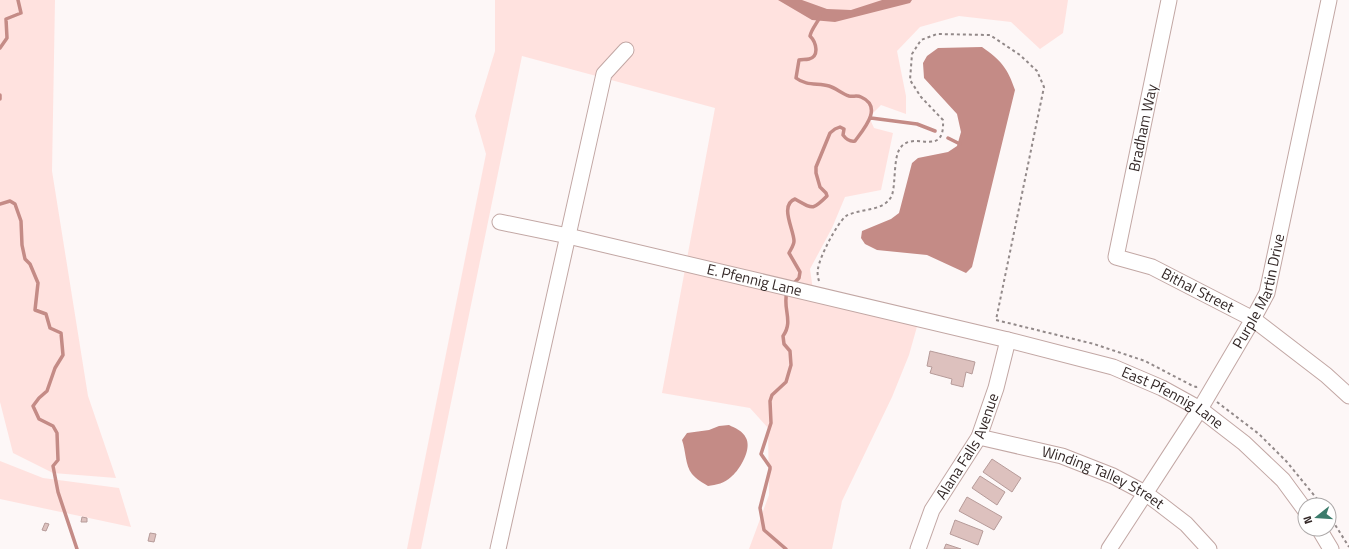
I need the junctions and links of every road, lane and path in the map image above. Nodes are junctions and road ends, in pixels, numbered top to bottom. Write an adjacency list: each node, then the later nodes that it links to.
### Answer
1 (1169, 0): 6 (street, Bradham Way)
2 (1329, 0): 8 (street, Purple Martin Drive)
3 (626, 50): 5 (street)
4 (500, 222): 5 (street, E. Pfennig Lane)
5 (568, 236): 10 (street, E. Pfennig Lane); 20 (street)
6 (1116, 257): 8 (street, Bithal Street)
7 (822, 286): 9 (path)
8 (1254, 319): 11 (street, Bithal Street); 12 (street, Purple Martin Drive)
9 (996, 320)
10 (1008, 340): 12 (street, East Pfennig Lane); 13 (street, Alana Falls Avenue)
11 (1349, 396)
12 (1200, 409): 14 (street, Purple Martin Drive); 15 (street, East Pfennig Lane)
13 (979, 437): 14 (street, Winding Talley Street); 21 (street, Alana Falls Avenue)
14 (1145, 493): 22 (street, Purple Martin Drive); 23 (street, Winding Talley Street)
15 (1297, 499)
16 (1337, 526): 18 (path)
17 (1323, 537): 24 (street)
18 (1348, 542): 19 (path)
19 (1349, 547)
20 (498, 549)
21 (918, 549)
22 (1109, 549)
23 (1209, 549)
24 (1331, 549)

